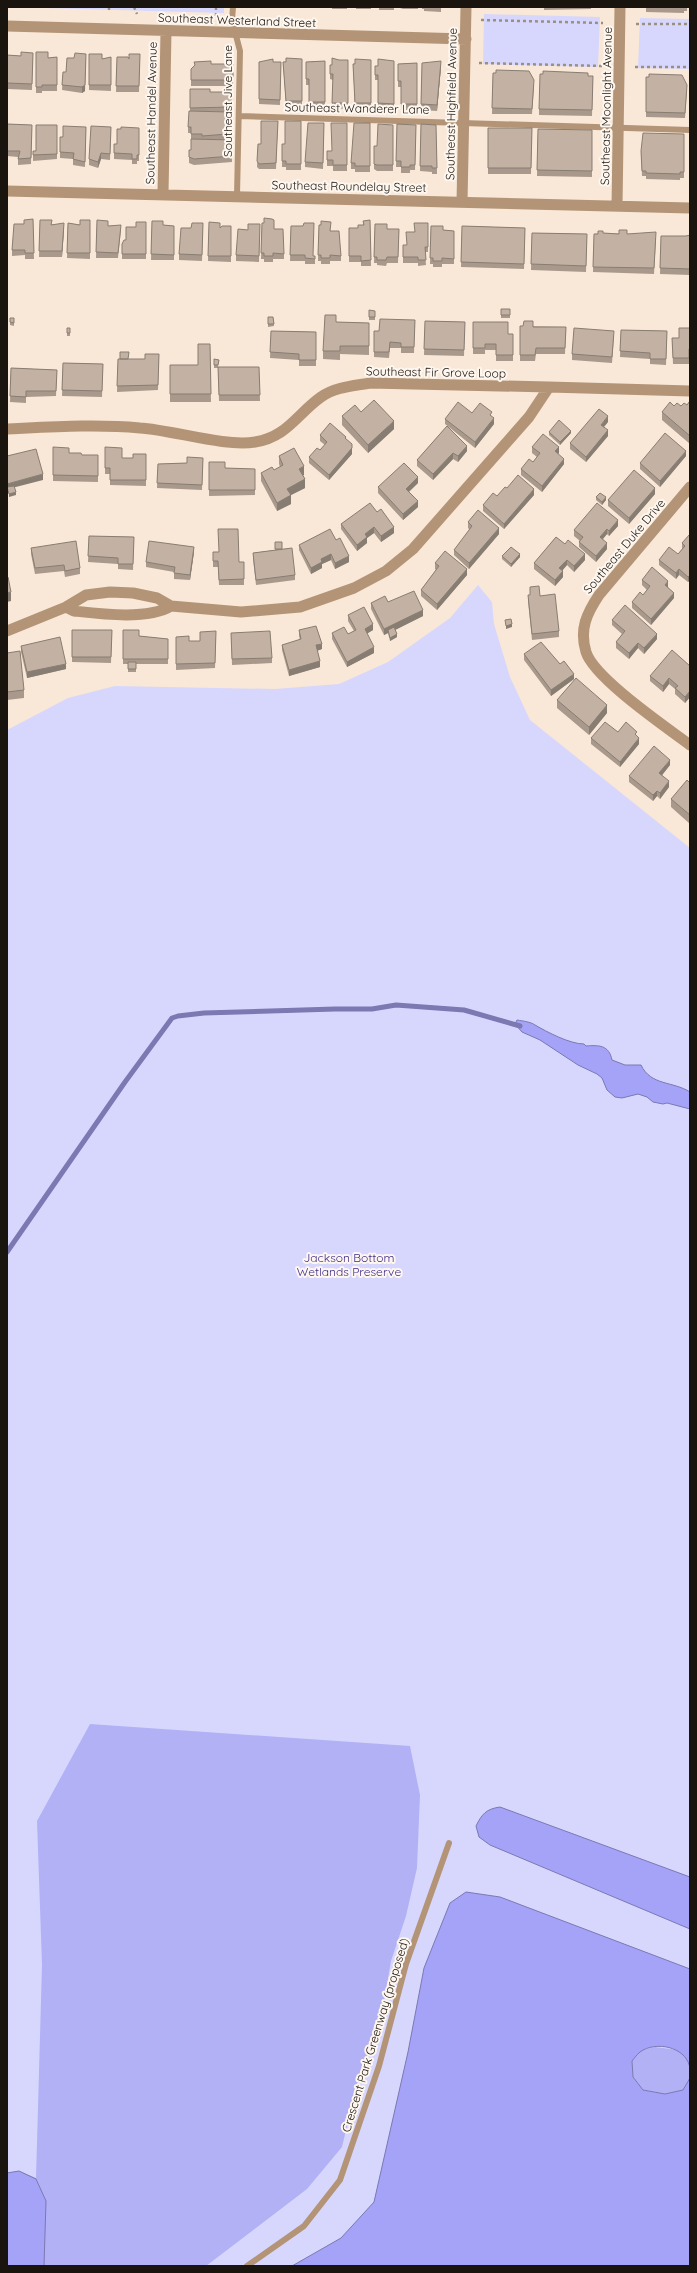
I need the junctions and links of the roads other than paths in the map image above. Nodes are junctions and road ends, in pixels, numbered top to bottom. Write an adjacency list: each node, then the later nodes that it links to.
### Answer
1 (233, 7): 6 (lane, Southeast Jive Lane)
2 (466, 7): 7 (street, Southeast Highfield Avenue)
3 (620, 7): 10 (street, Southeast Moonlight Avenue)
4 (7, 26): 5 (street, Southeast Westerland Street)
5 (166, 31): 6 (street, Southeast Westerland Street); 13 (street, Southeast Handel Avenue)
6 (236, 34): 7 (street, Southeast Westerland Street); 8 (lane, Southeast Jive Lane)
7 (466, 39): 9 (street, Southeast Highfield Avenue)
8 (240, 116): 9 (lane, Southeast Wanderer Lane); 14 (lane, Southeast Jive Lane)
9 (464, 123): 10 (lane, Southeast Wanderer Lane); 15 (street, Southeast Highfield Avenue)
10 (618, 127): 11 (lane, Southeast Wanderer Lane); 16 (street, Southeast Moonlight Avenue)
11 (690, 130)
12 (7, 191): 13 (street, Southeast Roundelay Street)
13 (163, 194): 14 (street, Southeast Roundelay Street)
14 (237, 196): 15 (street, Southeast Roundelay Street)
15 (462, 202): 16 (street, Southeast Roundelay Street)
16 (617, 206): 17 (street, Southeast Roundelay Street)
17 (690, 208)
18 (548, 387): 19 (street, Southeast Fir Grove Loop); 20 (street, Southeast Fir Grove Loop); 22 (street)
19 (690, 391)
20 (7, 429)
21 (690, 487): 25 (street, Southeast Duke Drive)
22 (171, 606): 23 (street); 23 (street)
23 (66, 607): 24 (street)
24 (7, 631)
25 (690, 745)
26 (449, 1842): 27 (lane, Crescent Park Greenway (proposed))
27 (247, 2266)

